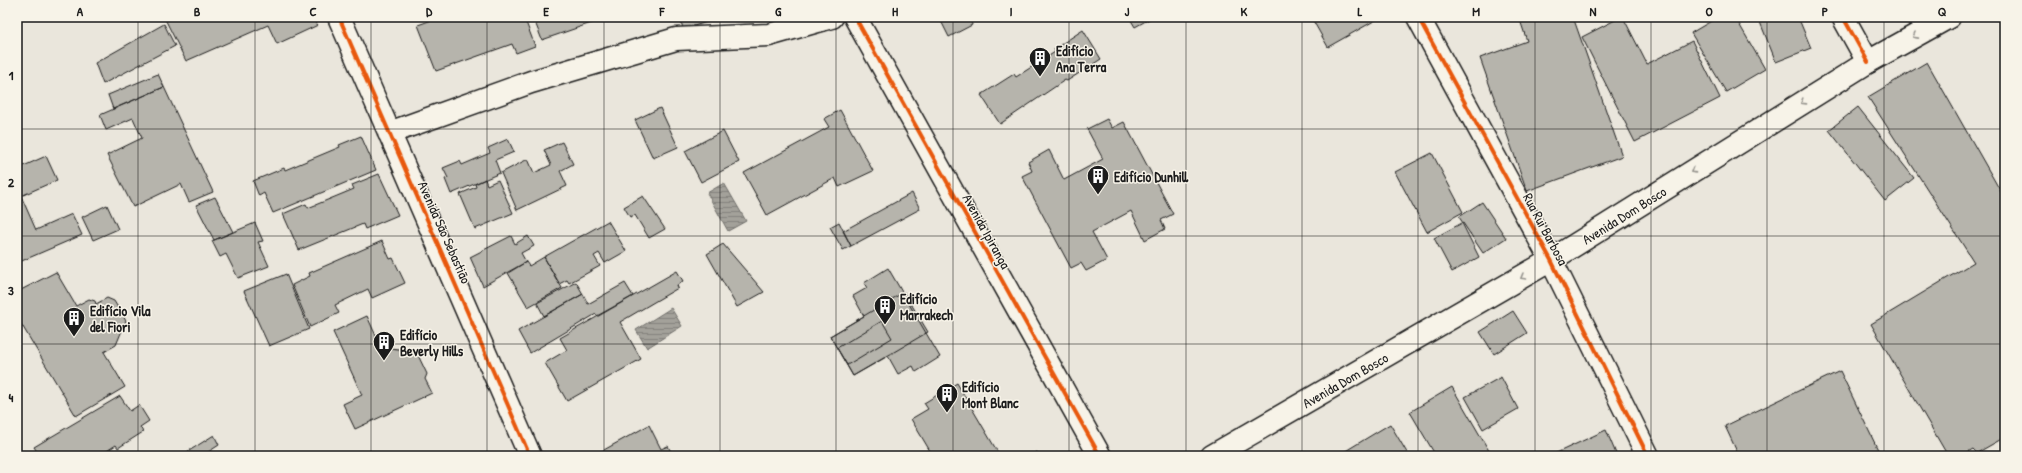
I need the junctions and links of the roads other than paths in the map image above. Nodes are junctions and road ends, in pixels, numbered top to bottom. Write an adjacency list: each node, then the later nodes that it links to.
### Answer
1 (339, 17): 8 (street, Avenida São Sebastião)
2 (832, 17): 8 (street)
3 (855, 17): 11 (street, Avenida Ipiranga)
4 (1418, 17): 9 (street, Rua Rui Barbosa)
5 (1843, 17): 7 (street)
6 (1949, 17): 7 (street, Avenida Dom Bosco, one-way to 7)
7 (1868, 62): 9 (street, Avenida Dom Bosco, one-way to 9)
8 (389, 133): 10 (street, Avenida São Sebastião)
9 (1551, 260): 12 (street, Avenida Dom Bosco, one-way to 12); 13 (street, Rua Rui Barbosa)
10 (530, 456)
11 (1100, 456)
12 (1212, 456)
13 (1648, 456)

